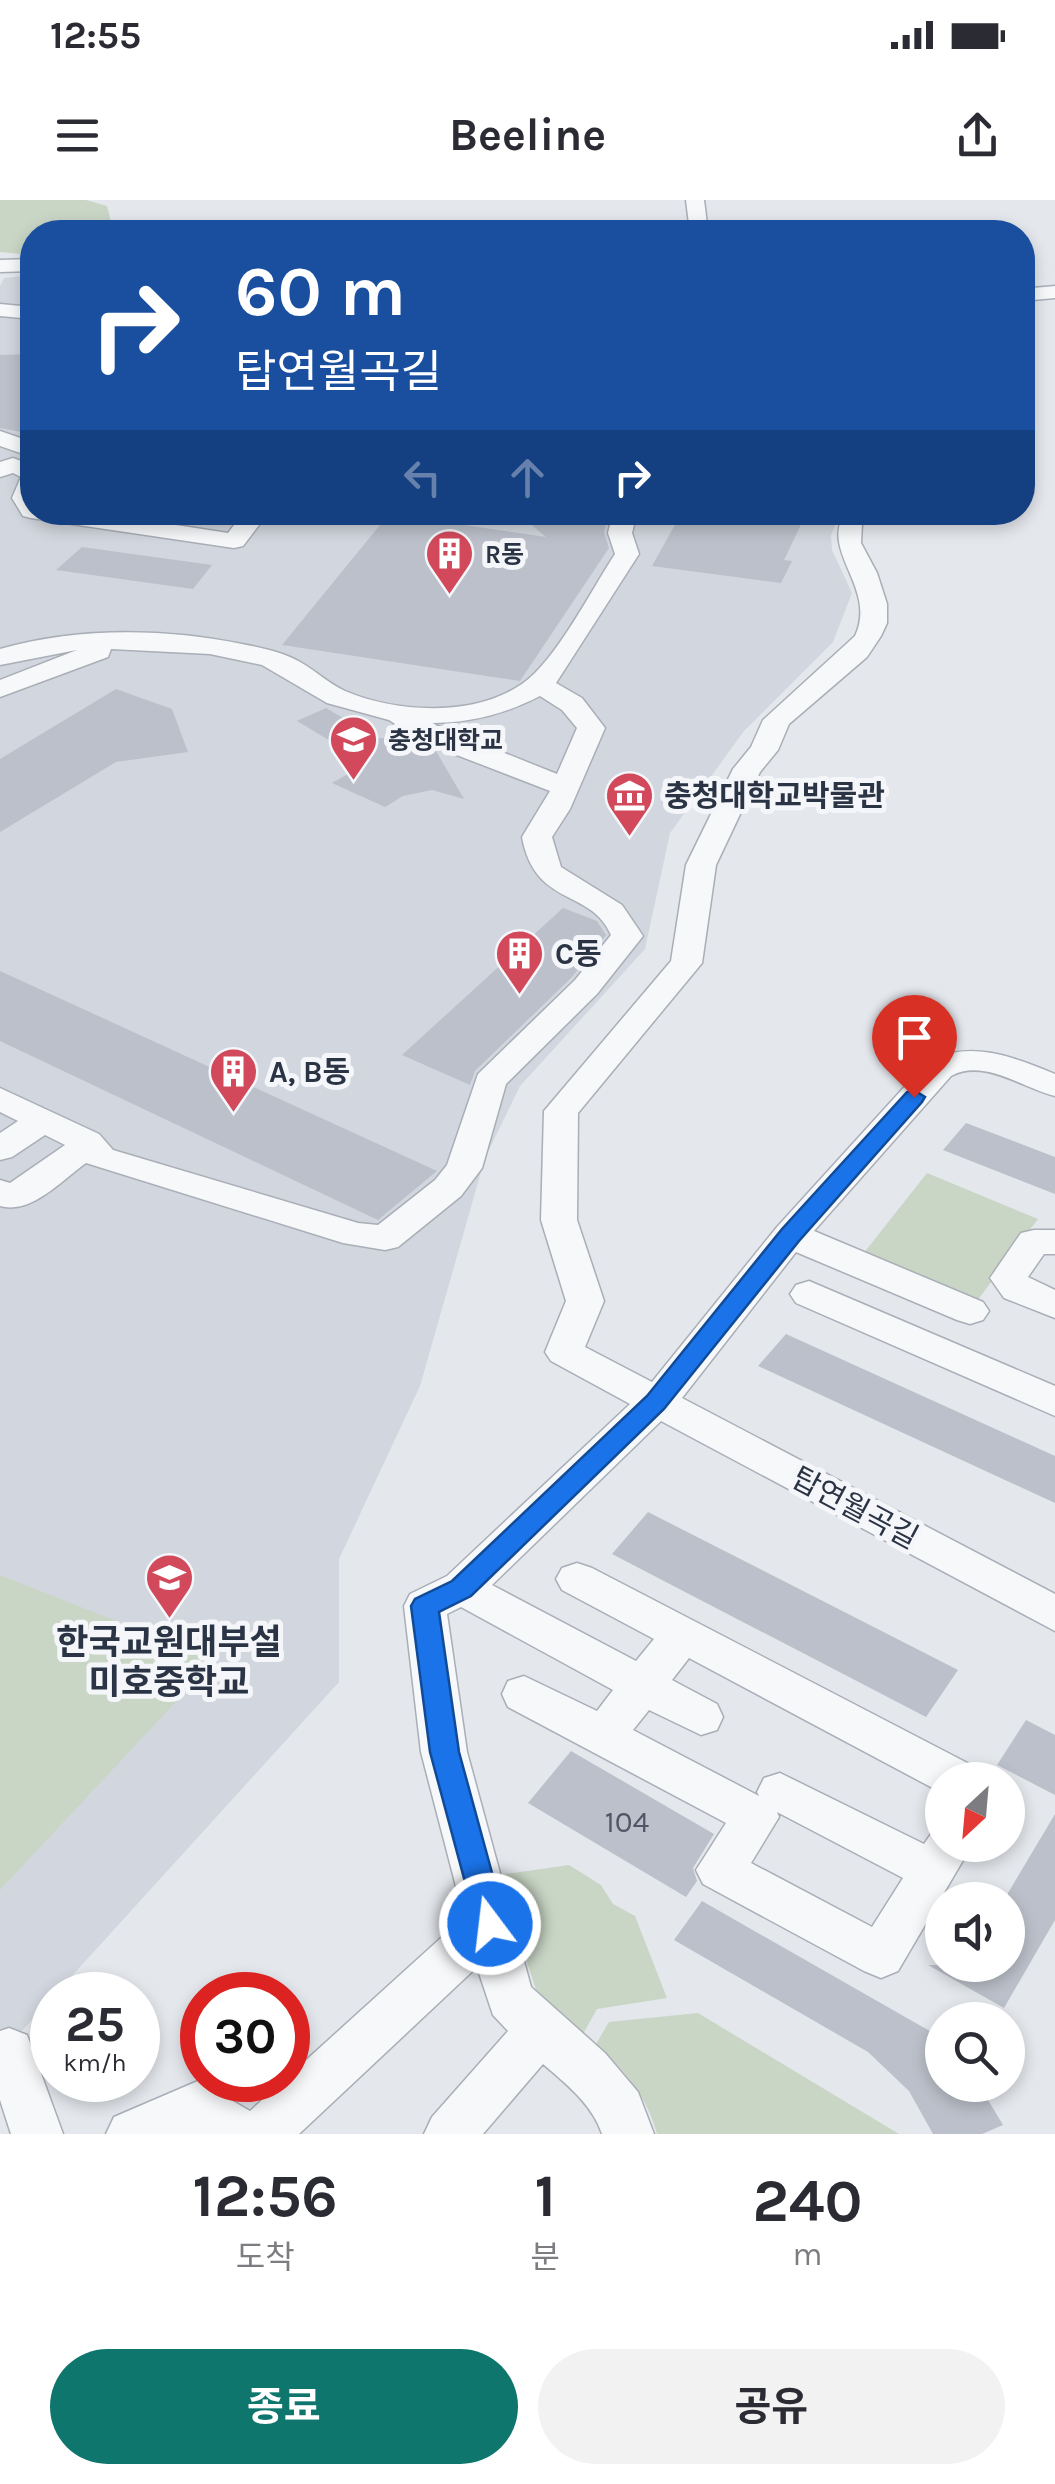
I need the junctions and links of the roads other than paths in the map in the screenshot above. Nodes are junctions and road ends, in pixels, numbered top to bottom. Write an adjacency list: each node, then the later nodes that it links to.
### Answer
1 (152, 525): 2 (street)
2 (246, 525)
3 (622, 525): 7 (street)
4 (850, 525): 25 (street, 탑연월곡길)
5 (78, 650): 6 (street); 8 (street); 9 (street)
6 (0, 657)
7 (541, 684): 9 (street); 10 (street)
8 (0, 689)
9 (396, 714): 10 (street)
10 (566, 787): 14 (street)
11 (1055, 1086): 17 (street)
12 (0, 1098): 13 (street)
13 (42, 1120): 14 (street); 15 (street)
14 (89, 1144): 16 (street)
15 (0, 1149)
16 (0, 1192)
17 (790, 1235): 19 (street); 25 (street)
18 (1055, 1242): 21 (street)
19 (913, 1287): 22 (street); 23 (street)
20 (809, 1294): 23 (street)
21 (1055, 1305)
22 (970, 1311)
23 (881, 1325): 24 (street)
24 (1055, 1402)
25 (656, 1403): 27 (street); 28 (street, 탑연월곡길)
26 (576, 1579): 29 (street)
27 (462, 1588): 30 (street); 38 (street)
28 (1055, 1614)
29 (682, 1635): 30 (street); 34 (street)
30 (643, 1685): 32 (street); 33 (street)
31 (524, 1694): 33 (street)
32 (701, 1717)
33 (603, 1736): 37 (street)
34 (925, 1762)
35 (780, 1792): 36 (street)
36 (925, 1851)
37 (939, 1862)
38 (490, 1924): 39 (street); 44 (street)
39 (540, 2031): 45 (street); 46 (street)
40 (10, 2051): 41 (street)
41 (38, 2134)
42 (132, 2134): 43 (street)
43 (241, 2134)
44 (262, 2134)
45 (450, 2134)
46 (628, 2134)

